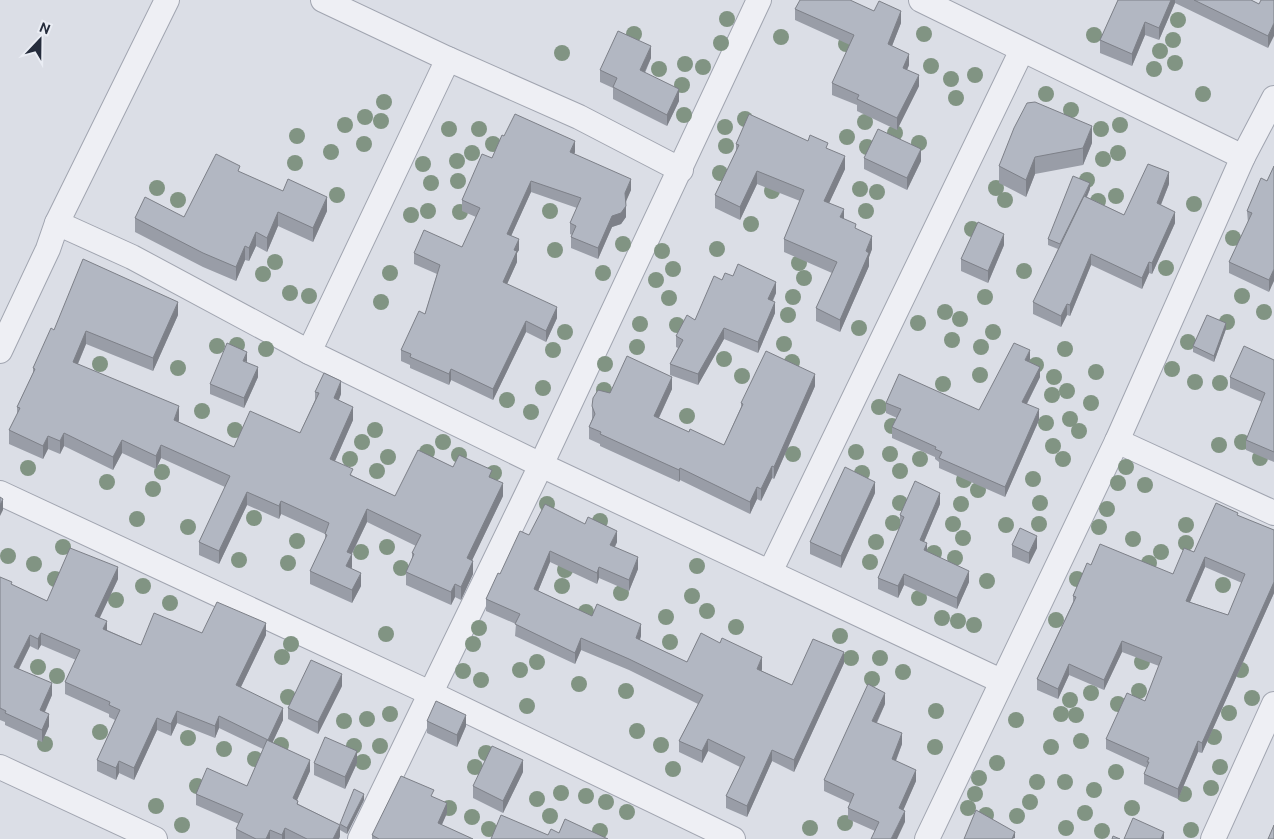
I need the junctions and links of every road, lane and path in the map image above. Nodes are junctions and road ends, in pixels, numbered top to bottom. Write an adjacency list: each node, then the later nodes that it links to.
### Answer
1 (167, 0): 10 (street)
2 (323, 0): 6 (street)
3 (759, 0): 9 (street)
4 (921, 0): 5 (street)
5 (1022, 50): 8 (street); 17 (street)
6 (448, 59): 9 (street); 12 (street)
7 (1274, 98): 8 (street)
8 (1243, 157): 13 (street)
9 (681, 170): 14 (street)
10 (57, 223): 11 (street); 12 (street)
11 (0, 351)
12 (310, 352): 14 (street)
13 (1117, 441): 16 (street); 18 (street)
14 (542, 465): 17 (street); 19 (street)
15 (0, 493): 19 (street)
16 (1274, 513)
17 (770, 572): 18 (street)
18 (1001, 681): 25 (street)
19 (430, 693): 23 (street); 24 (street)
20 (1274, 704): 26 (street)
21 (0, 767): 22 (street)
22 (155, 839)
23 (360, 839)
24 (733, 839)
25 (927, 839)
26 (1213, 839)

